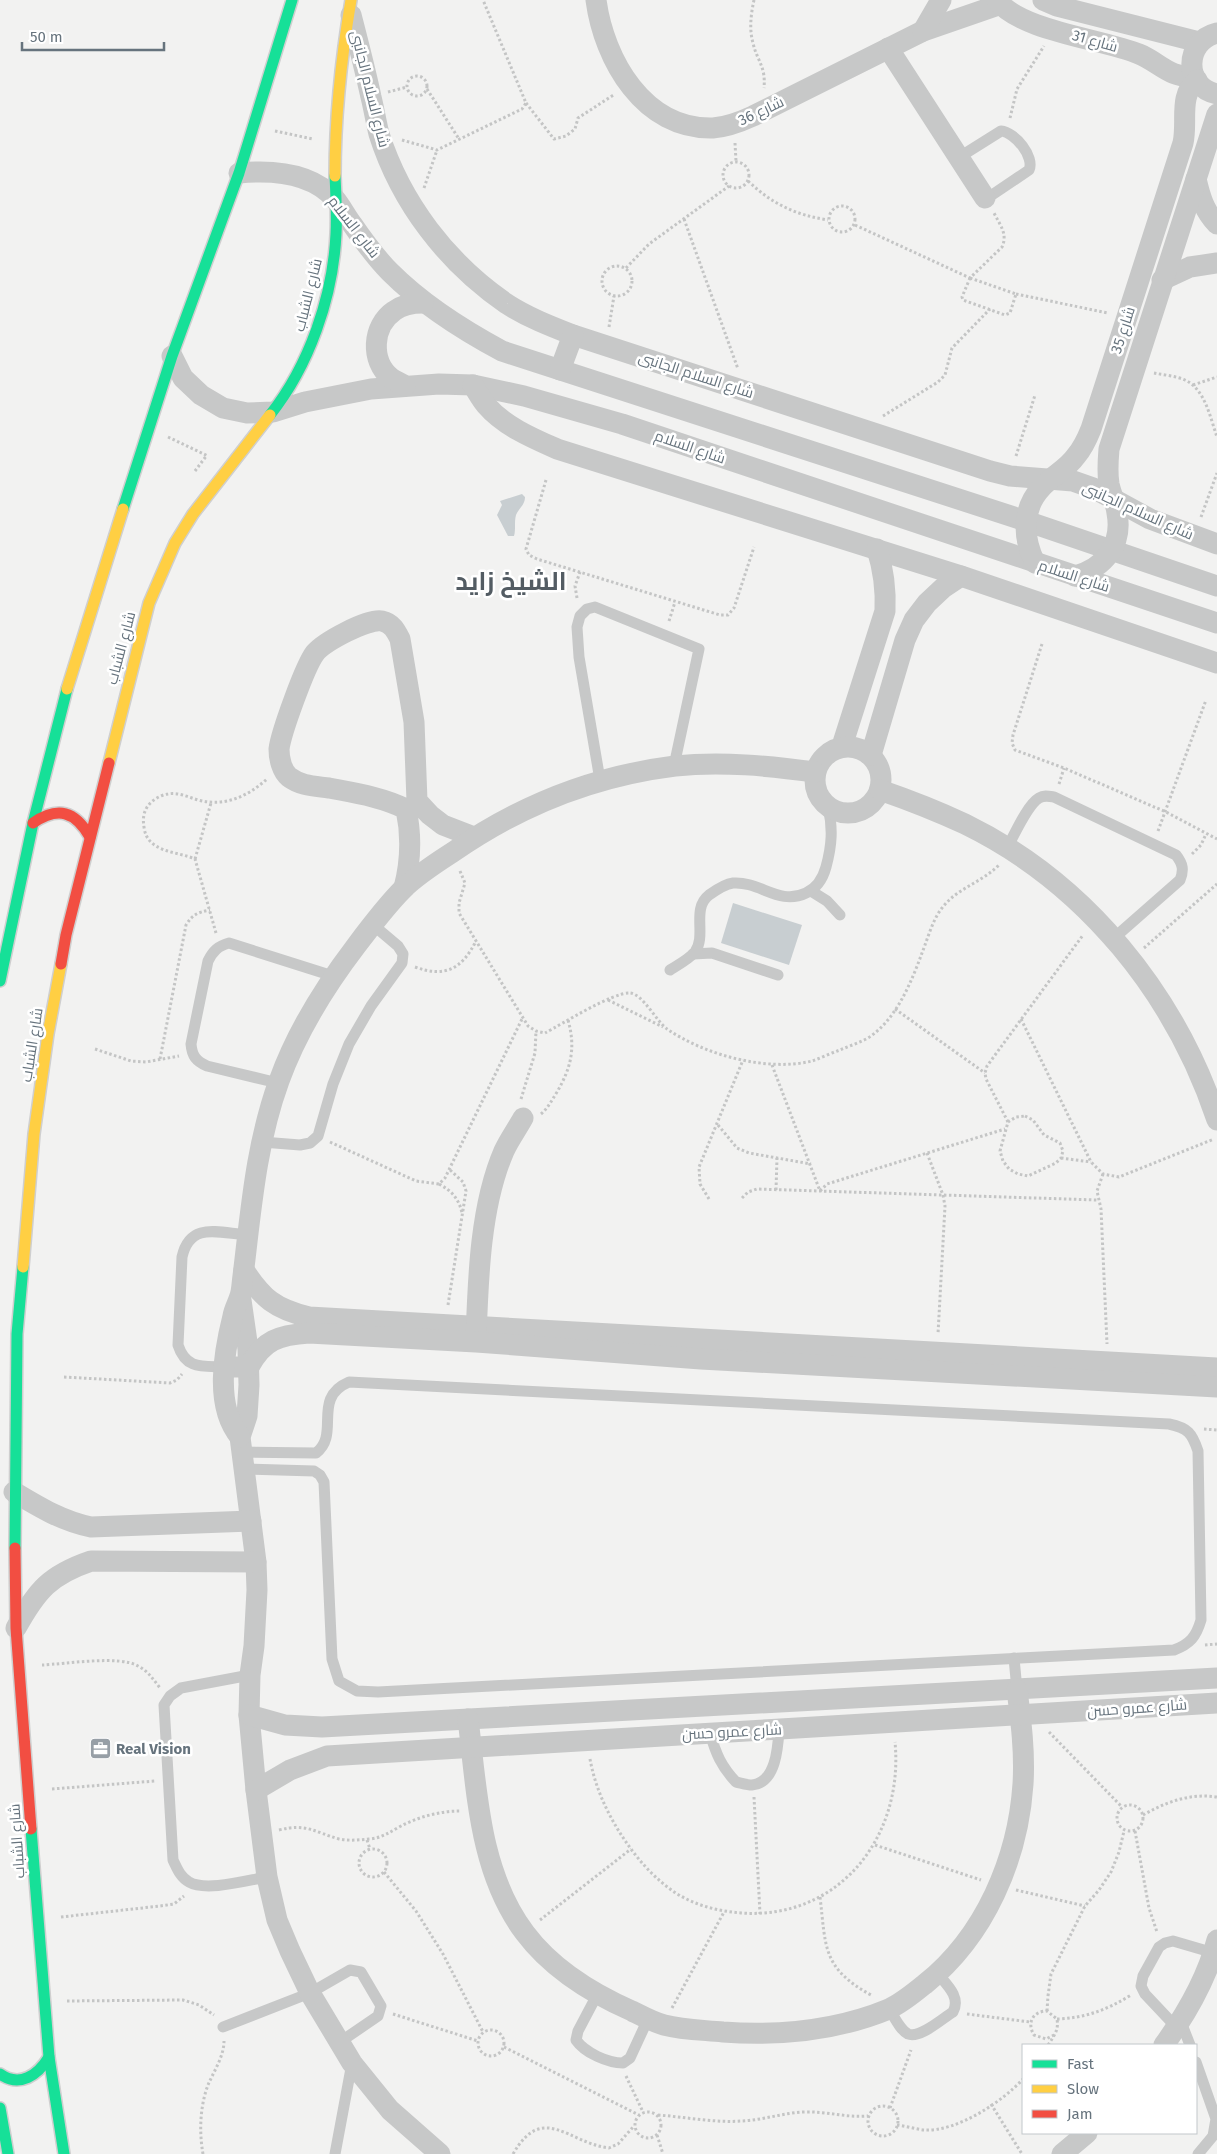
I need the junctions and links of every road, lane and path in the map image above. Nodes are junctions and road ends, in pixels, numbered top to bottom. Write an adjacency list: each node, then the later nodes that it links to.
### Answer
1 (292, 0): 20 (street)
2 (483, 0): 17 (path)
3 (596, 0): 14 (street, شارع 36)
4 (754, 0): 19 (path)
5 (941, 0): 10 (street)
6 (1043, 0): 11 (street, شارع 31)
7 (999, 2): 9 (street, شارع 31); 10 (street, شارع 36)
8 (350, 3): 22 (street, شارع السلام الجانبى); 24 (street, شارع الشباب)
9 (1055, 29): 13 (street, شارع 31); 21 (path)
10 (923, 31): 12 (street, شارع 36)
11 (1208, 38): 13 (street)
12 (888, 48): 19 (street, شارع 36); 26 (street)
13 (1195, 78): 16 (street); 46 (street, شارع 35)
14 (630, 84): 17 (path); 19 (street, شارع 36)
15 (427, 89): 15 (path); 23 (path)
16 (1217, 94)
17 (526, 104): 23 (path)
18 (1217, 114): 28 (street, شارع 35)
19 (753, 116)
20 (253, 127): 24 (path); 27 (street)
21 (1008, 131): 26 (lane); 32 (lane)
22 (379, 133): 25 (path); 33 (street, شارع السلام الجانبى)
23 (459, 140): 25 (path)
24 (336, 144): 31 (street, شارع الشباب)
25 (437, 150): 33 (path)
26 (958, 158): 32 (street)
27 (238, 172): 31 (street, شارع السلام); 49 (street)
28 (1196, 179): 36 (street); 41 (street, شارع 35)
29 (748, 181): 30 (path); 30 (path); 35 (path)
30 (729, 186): 34 (path)
31 (334, 198): 44 (street, شارع السلام); 58 (street, شارع الشباب)
32 (985, 198): 40 (path)
33 (416, 212): 47 (street, شارع السلام الجانبى)
34 (684, 219): 39 (path); 56 (path)
35 (828, 220): 37 (path); 37 (path)
36 (1217, 224)
37 (855, 225): 40 (path)
38 (1217, 263): 41 (street)
39 (626, 268): 43 (path); 43 (path)
40 (970, 278): 42 (path); 45 (path)
41 (1162, 280): 50 (street, شارع 35)
42 (1016, 294): 45 (path); 46 (path)
43 (614, 296): 48 (path)
44 (423, 303): 51 (street, شارع السلام); 54 (street)
45 (990, 309): 59 (path)
46 (1127, 318): 65 (street, شارع 35)
47 (572, 334): 48 (street, شارع السلام الجانبى); 51 (street)
48 (606, 345): 56 (street, شارع السلام الجانبى)
49 (172, 356): 58 (street, شارع السلام); 60 (street)
50 (1134, 368): 53 (path); 67 (street, شارع 35)
51 (560, 370): 68 (street, شارع السلام)
52 (1217, 377): 53 (path)
53 (1193, 385): 61 (path)
54 (405, 386): 55 (street, شارع السلام); 58 (street, شارع السلام)
55 (473, 386): 72 (street); 74 (street, شارع السلام)
56 (746, 391): 59 (street, شارع السلام الجانبى)
57 (1035, 395): 64 (path)
58 (273, 412): 62 (street, شارع الشباب)
59 (862, 429): 64 (street, شارع السلام الجانبى)
60 (147, 431): 62 (path); 99 (street)
61 (1217, 437)
62 (227, 469): 101 (street, شارع الشباب)
63 (1217, 473): 69 (path)
64 (1010, 476): 65 (street, شارع السلام الجانبى)
65 (1052, 478): 67 (street, شارع السلام الجانبى); 68 (street, شارع 35)
66 (546, 480): 75 (path)
67 (1112, 498): 69 (street, شارع السلام الجانبى); 73 (street, شارع 35)
68 (1026, 521): 73 (street, شارع السلام); 74 (street, شارع 35)
69 (1194, 536): 70 (street, شارع السلام الجانبى)
70 (1217, 544)
71 (754, 547): 79 (path)
72 (877, 549): 76 (street); 82 (street)
73 (1112, 550): 77 (street, شارع 35); 78 (street, شارع السلام)
74 (1035, 563): 77 (street, شارع السلام)
75 (580, 572): 79 (path); 80 (path)
76 (961, 576): 84 (street); 86 (street)
77 (1075, 576): 81 (street, شارع السلام)
78 (1217, 586)
79 (675, 602): 83 (path)
80 (587, 609): 83 (lane); 93 (lane)
81 (1217, 623)
82 (880, 631): 84 (street); 88 (street)
83 (664, 633): 91 (lane)
84 (905, 640): 89 (street)
85 (1042, 644): 98 (path)
86 (1217, 662)
87 (1206, 700): 98 (path)
88 (842, 746): 89 (street); 92 (street)
89 (871, 755): 94 (street)
90 (280, 763): 95 (path); 96 (street); 96 (street)
91 (674, 766): 92 (street); 93 (street)
92 (815, 772): 97 (street)
93 (600, 780): 102 (street)
94 (880, 790): 97 (street); 105 (street)
95 (211, 803): 107 (path); 107 (path)
96 (412, 805): 102 (street); 110 (street)
97 (828, 806): 111 (lane)
98 (1166, 812): 100 (path); 104 (path)
99 (33, 823): 101 (street); 127 (street)
100 (1206, 834): 103 (path); 108 (path)
101 (90, 837): 182 (street, شارع الشباب)
102 (474, 837): 106 (street)
103 (1217, 839)
104 (1152, 844): 105 (lane); 108 (lane)
105 (1007, 848): 114 (street); 129 (path)
106 (451, 852): 110 (street); 118 (path)
107 (195, 859): 112 (path)
108 (1182, 862): 117 (lane)
109 (1217, 884): 122 (path)
110 (404, 888): 115 (street)
111 (811, 891): 113 (lane); 116 (lane)
112 (210, 910): 119 (path); 137 (path)
113 (840, 914)
114 (1095, 918): 117 (street); 131 (path)
115 (372, 924): 123 (lane); 126 (street)
116 (701, 934): 120 (lane); 121 (lane)
117 (1114, 938): 122 (street)
118 (476, 941): 123 (path); 130 (path)
119 (220, 946): 126 (lane); 136 (lane)
120 (694, 954): 121 (lane); 124 (lane)
121 (721, 956): 125 (lane)
122 (1131, 958): 142 (street)
123 (402, 963): 148 (lane)
124 (670, 970)
125 (778, 975)
126 (333, 976): 141 (street)
127 (0, 981)
128 (608, 1000): 132 (path); 133 (path); 133 (path)
129 (895, 1009): 139 (path); 140 (path)
130 (522, 1019): 134 (path); 156 (path)
131 (1021, 1019): 140 (path); 154 (path)
132 (568, 1020): 134 (path); 143 (path)
133 (667, 1029): 138 (path)
134 (536, 1031): 143 (path)
135 (95, 1049): 137 (path)
136 (192, 1054): 137 (path); 141 (lane)
137 (160, 1059)
138 (743, 1060): 139 (path); 146 (path)
139 (772, 1064): 155 (path)
140 (985, 1073): 145 (path)
141 (278, 1082): 150 (street)
142 (1212, 1088): 144 (street)
143 (523, 1118): 170 (street)
144 (1217, 1120)
145 (1008, 1122): 147 (path); 153 (path)
146 (718, 1124): 152 (path); 163 (path)
147 (1005, 1129): 151 (path); 153 (path)
148 (318, 1136): 150 (lane); 158 (path)
149 (1217, 1138): 157 (path)
150 (262, 1142): 166 (street)
151 (927, 1153): 160 (path); 161 (path)
152 (777, 1158): 155 (path); 159 (path)
153 (1061, 1158): 154 (path)
154 (1091, 1162): 157 (path)
155 (811, 1164): 160 (path)
156 (449, 1169): 158 (path); 165 (path)
157 (1103, 1174): 164 (path)
158 (438, 1184): 165 (path)
159 (776, 1190): 160 (path); 162 (path)
160 (820, 1191): 161 (path)
161 (943, 1195): 164 (path); 171 (path)
162 (742, 1198)
163 (709, 1199)
164 (1097, 1200): 174 (path)
165 (462, 1214): 169 (path)
166 (248, 1235): 167 (street); 173 (lane)
167 (244, 1270): 168 (street); 169 (street)
168 (240, 1296): 175 (street); 176 (street)
169 (444, 1325): 170 (street)
170 (476, 1334): 172 (street); 176 (street)
171 (937, 1352): 172 (street); 177 (street)
172 (785, 1354): 177 (street)
173 (188, 1362): 175 (lane); 179 (path)
174 (1108, 1362): 177 (street); 178 (street)
175 (224, 1367): 176 (street); 181 (street)
176 (249, 1367): 181 (street)
177 (1012, 1367): 180 (street)
178 (1217, 1368)
179 (64, 1377)
180 (1217, 1387)
181 (242, 1453): 183 (street); 186 (lane); 186 (lane)
182 (14, 1492): 183 (street); 185 (street, شارع الشباب)
183 (251, 1521): 184 (street)
184 (256, 1562): 185 (street); 188 (street)
185 (16, 1628): 187 (street, شارع الشباب)
186 (1014, 1658): 190 (lane)
187 (19, 1666): 193 (path); 206 (street, شارع الشباب)
188 (250, 1675): 193 (lane); 194 (street)
189 (1217, 1678): 190 (street, شارع عمرو حسن)
190 (1017, 1690): 192 (street, شارع عمرو حسن); 195 (street)
191 (1217, 1703): 195 (street, شارع عمرو حسن)
192 (742, 1704): 196 (street, شارع عمرو حسن); 199 (street)
193 (164, 1705): 203 (lane)
194 (249, 1715): 196 (street, شارع عمرو حسن); 205 (street)
195 (1026, 1715): 197 (street, شارع عمرو حسن); 208 (path); 221 (street)
196 (468, 1719): 202 (street)
197 (894, 1724): 198 (street, شارع عمرو حسن); 215 (path)
198 (779, 1730): 199 (street, شارع عمرو حسن); 204 (lane)
199 (744, 1731): 200 (street, شارع عمرو حسن)
200 (710, 1733): 201 (street, شارع عمرو حسن); 204 (lane)
201 (587, 1740): 202 (street, شارع عمرو حسن); 217 (path)
202 (472, 1747): 205 (street, شارع عمرو حسن); 209 (street)
203 (168, 1780): 206 (path); 220 (lane)
204 (753, 1785): 225 (path)
205 (256, 1790): 213 (street)
206 (28, 1791): 226 (street, شارع الشباب)
207 (1217, 1797): 210 (path)
208 (1122, 1807): 210 (path); 211 (path)
209 (479, 1814): 214 (path); 227 (street)
210 (1143, 1815): 212 (path)
211 (1124, 1831): 212 (path); 223 (path)
212 (1135, 1831): 228 (path)
213 (262, 1834): 214 (path); 219 (street)
214 (367, 1840): 216 (path)
215 (875, 1845): 221 (path); 222 (path)
216 (370, 1849): 218 (path); 218 (path)
217 (630, 1849): 224 (path); 227 (path)
218 (384, 1872): 244 (path)
219 (267, 1877): 220 (lane); 232 (street)
220 (190, 1883): 226 (path)
221 (998, 1886): 223 (path); 230 (street)
222 (820, 1897): 225 (path); 235 (path)
223 (1085, 1906): 238 (path)
224 (724, 1912): 225 (path); 240 (path)
225 (760, 1914)
226 (38, 1919): 234 (street, شارع الشباب)
227 (524, 1932): 233 (street)
228 (1165, 1942): 229 (lane); 231 (lane)
229 (1215, 1946): 242 (street)
230 (938, 1974): 235 (street); 237 (lane)
231 (1141, 1986): 239 (path); 242 (lane)
232 (310, 1993): 236 (lane); 243 (lane); 248 (street)
233 (597, 1995): 240 (street); 255 (lane)
234 (44, 2002): 243 (path); 253 (street, شارع الشباب)
235 (889, 2009): 240 (street); 245 (lane)
236 (381, 2011): 247 (path); 248 (lane)
237 (953, 2012): 241 (path); 245 (lane)
238 (1048, 2012): 239 (path); 241 (path)
239 (1057, 2019): 246 (path)
240 (656, 2021): 255 (lane)
241 (1030, 2022): 246 (path)
242 (1179, 2025): 250 (street); 251 (lane)
243 (223, 2028): 272 (path)
244 (483, 2032): 247 (path); 252 (path)
245 (916, 2035): 261 (path)
246 (1054, 2035): 249 (path)
247 (478, 2041): 252 (path)
248 (340, 2042): 254 (street)
249 (1049, 2044)
250 (1165, 2044)
251 (1189, 2044)
252 (504, 2047): 263 (path)
253 (49, 2057): 257 (street); 271 (street, شارع الشباب)
254 (352, 2063): 273 (lane); 274 (street)
255 (623, 2064): 262 (path)
256 (1197, 2065): 279 (lane)
257 (0, 2074)
258 (1022, 2080): 259 (path)
259 (991, 2104): 266 (path); 277 (path)
260 (0, 2108): 270 (street)
261 (890, 2108): 265 (path); 266 (path)
262 (643, 2112): 263 (path); 264 (path)
263 (638, 2115): 267 (path)
264 (658, 2115): 265 (path); 269 (path)
265 (868, 2116): 266 (path)
266 (897, 2125)
267 (634, 2126): 269 (path); 275 (path)
268 (1086, 2134): 278 (street)
269 (657, 2135): 276 (path)
270 (8, 2154)
271 (64, 2154)
272 (203, 2154)
273 (335, 2154)
274 (440, 2154)
275 (513, 2154)
276 (663, 2154)
277 (1022, 2154)
278 (1062, 2154)
279 (1198, 2154)

